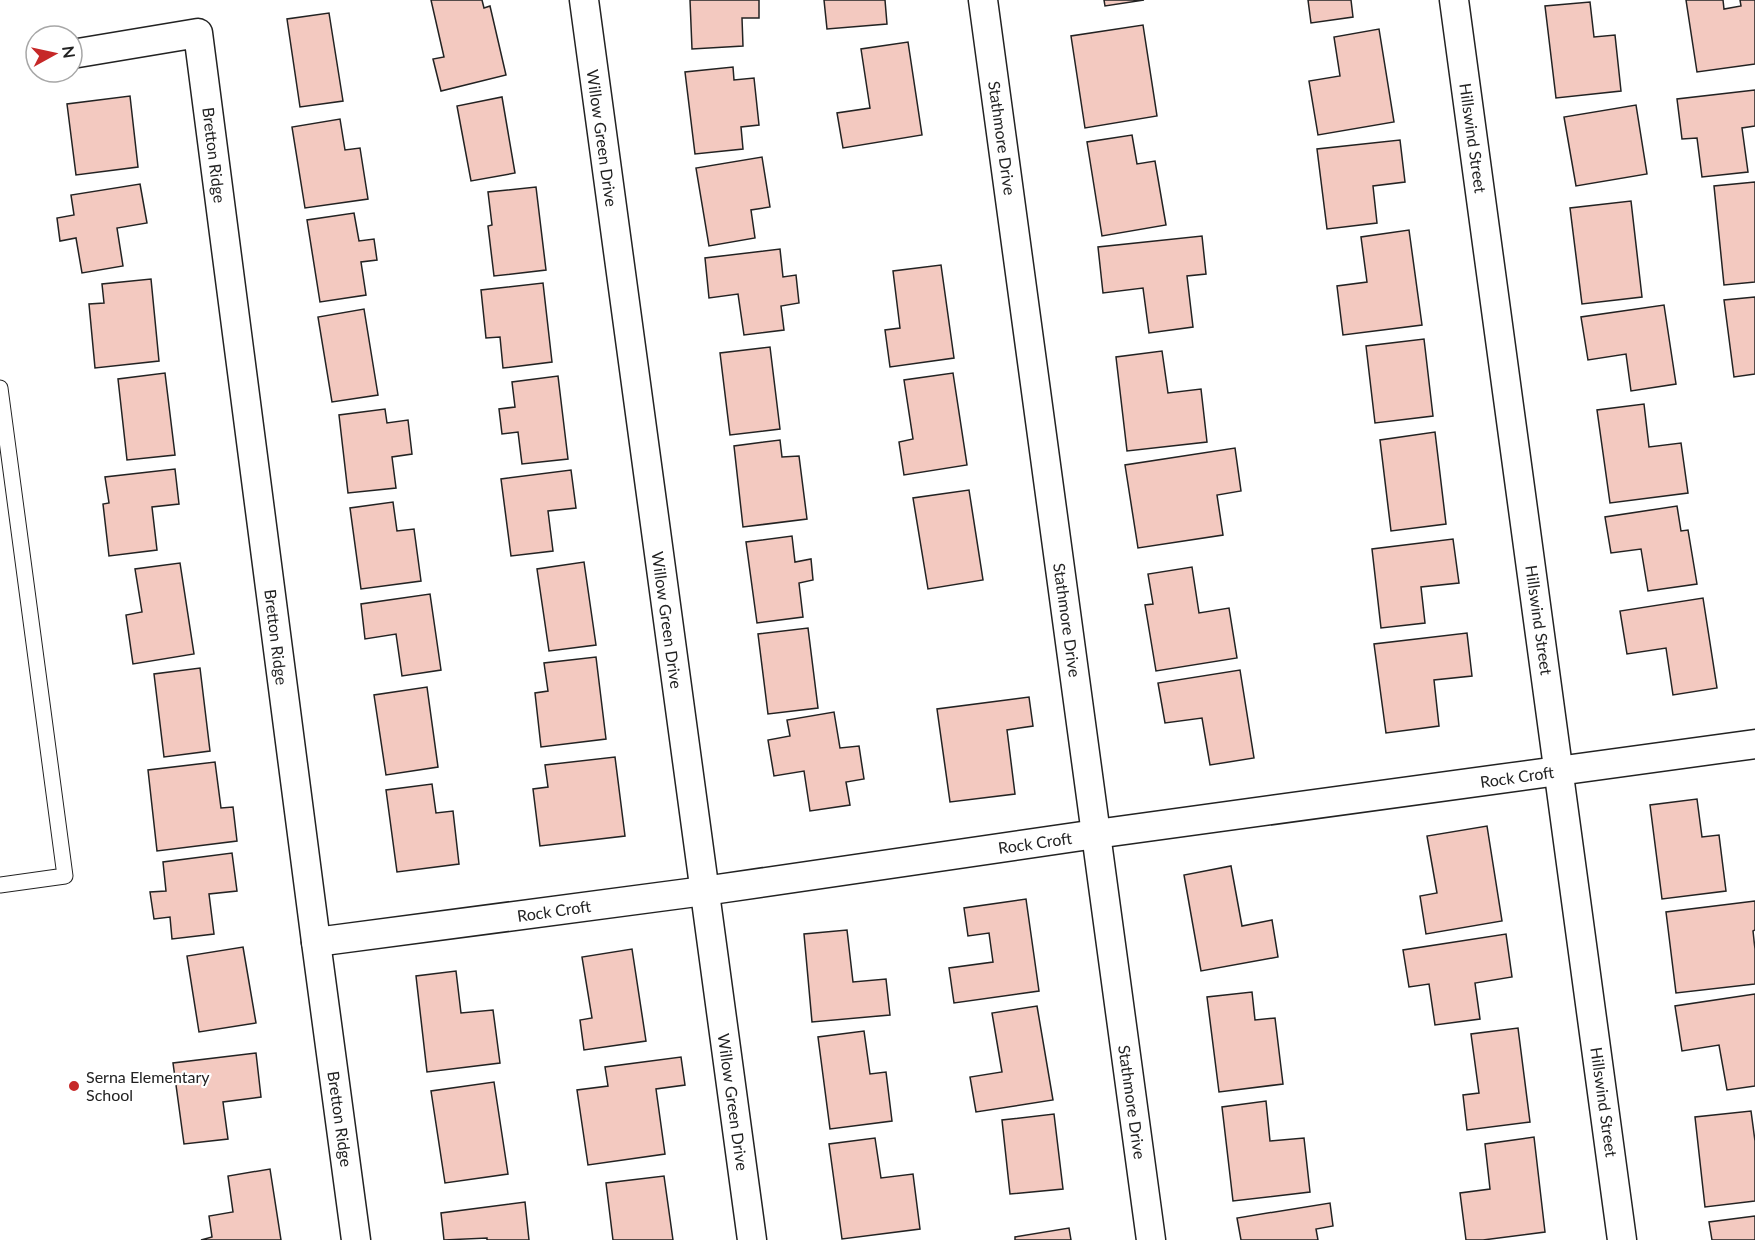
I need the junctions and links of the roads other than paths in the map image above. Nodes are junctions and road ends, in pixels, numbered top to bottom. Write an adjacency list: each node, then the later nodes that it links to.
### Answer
1 (584, 0): 10 (street, Willow Green Drive)
2 (983, 0): 8 (street, Stathmore Drive)
3 (1454, 0): 7 (street, Hillswind Street)
4 (84, 52): 11 (street, Bretton Ridge)
5 (0, 388): 9 (lane)
6 (1755, 744): 7 (street, Rock Croft)
7 (1560, 771): 8 (street, Rock Croft); 15 (street, Hillswind Street)
8 (1096, 834): 10 (street, Rock Croft); 14 (street, Stathmore Drive)
9 (0, 885)
10 (704, 891): 11 (street, Rock Croft); 13 (street, Willow Green Drive)
11 (316, 942): 12 (street, Bretton Ridge)
12 (357, 1240)
13 (752, 1240)
14 (1151, 1240)
15 (1622, 1240)

